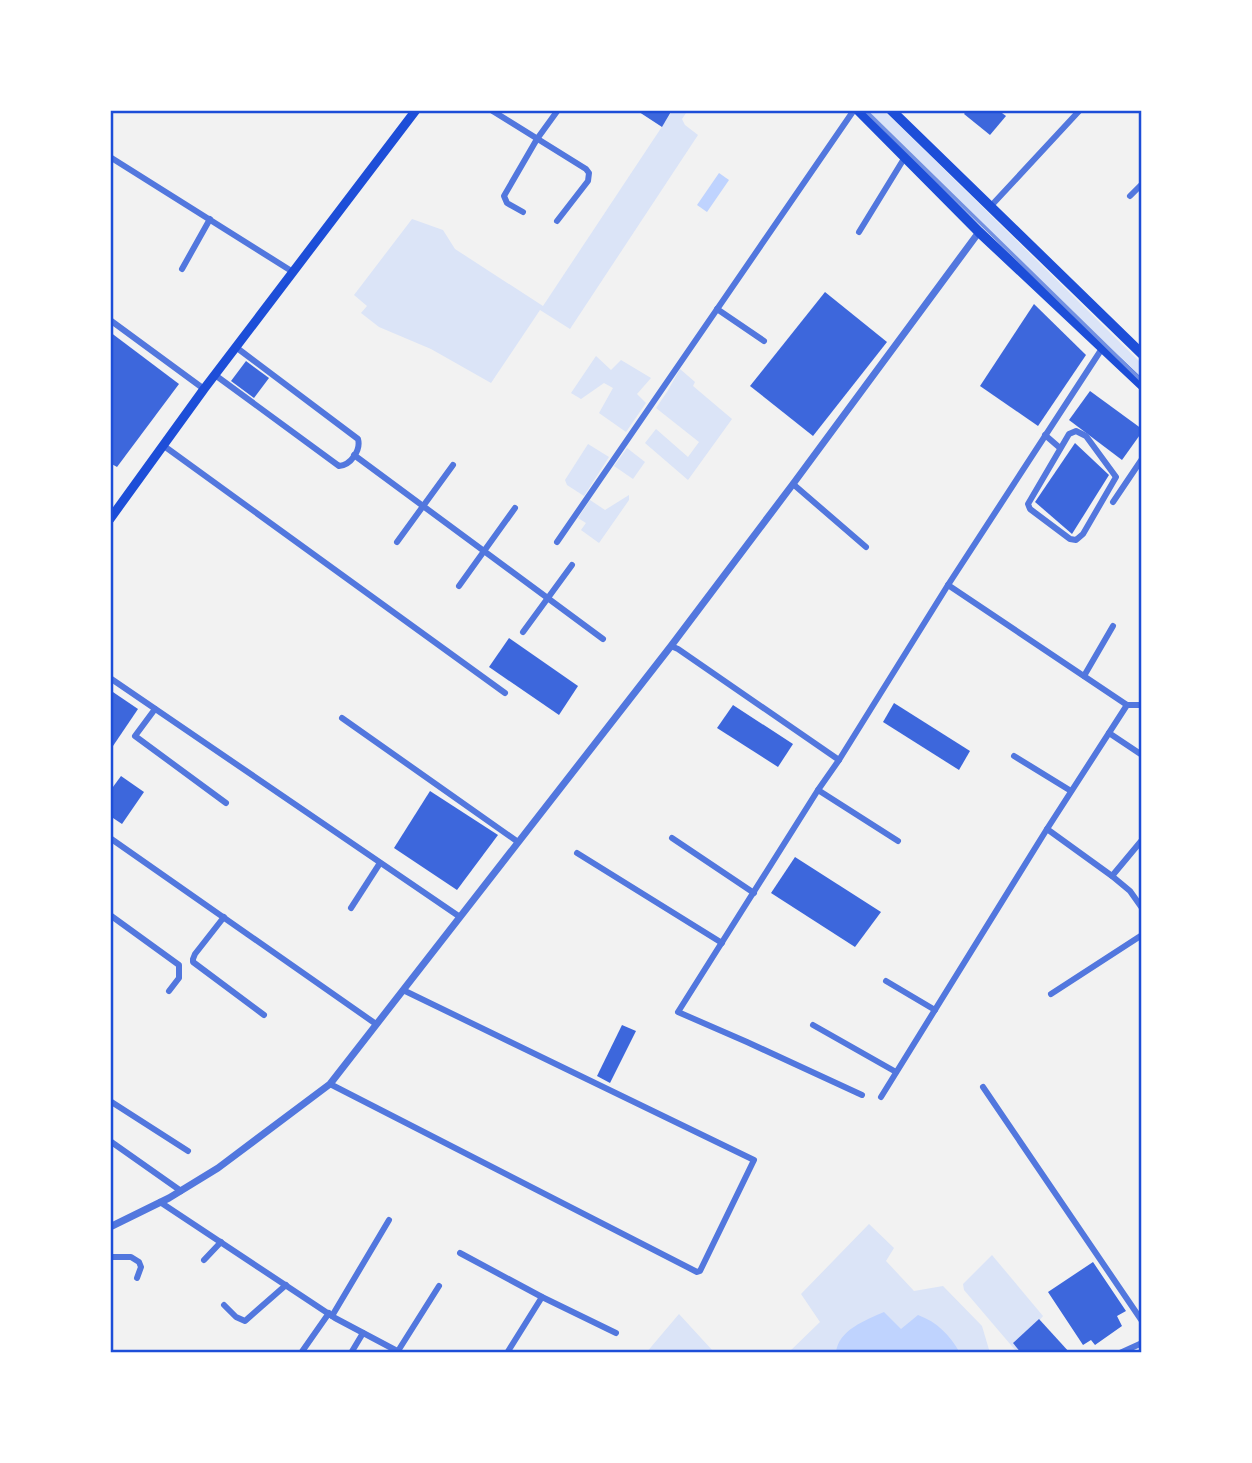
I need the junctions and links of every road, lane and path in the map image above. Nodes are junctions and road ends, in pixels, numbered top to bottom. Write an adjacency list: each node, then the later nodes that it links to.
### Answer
1 (416, 110): 20 (main road)
2 (491, 110): 7 (street)
3 (558, 110): 7 (street)
4 (856, 110): 8 (main road); 21 (street)
5 (1080, 110): 13 (street)
6 (898, 114): 13 (main road)
7 (537, 139): 14 (street); 16 (street)
8 (905, 157): 17 (street); 18 (main road)
9 (112, 158): 10 (street); 15 (street)
10 (110, 167)
11 (1142, 184): 12 (street)
12 (1130, 196)
13 (990, 207): 26 (main road)
14 (523, 212)
15 (210, 219): 19 (street); 20 (street)
16 (557, 221)
17 (859, 232)
18 (979, 232): 24 (main road); 36 (street)
19 (182, 269)
20 (293, 272): 25 (main road)
21 (717, 309): 23 (street); 42 (street)
22 (110, 320): 29 (street)
23 (764, 341)
24 (1103, 347): 28 (main road); 30 (street)
25 (237, 348): 27 (main road); 33 (street)
26 (1142, 354)
27 (215, 375): 29 (main road); 33 (street)
28 (1142, 384)
29 (204, 389): 31 (main road)
30 (1045, 435): 32 (street); 46 (street)
31 (164, 446): 40 (main road); 55 (street)
32 (1060, 448): 32 (street)
33 (354, 455): 38 (street)
34 (1142, 459): 37 (street)
35 (453, 466): 38 (street)
36 (793, 484): 43 (street); 52 (street)
37 (1113, 502)
38 (423, 507): 41 (street); 44 (street)
39 (515, 508): 44 (street)
40 (110, 519)
41 (397, 542)
42 (557, 542)
43 (866, 547)
44 (484, 551): 47 (street); 48 (street)
45 (572, 565): 48 (street)
46 (948, 585): 53 (street); 63 (street)
47 (459, 586)
48 (548, 598): 50 (street); 51 (street)
49 (1113, 626): 53 (street)
50 (523, 632)
51 (603, 639)
52 (671, 646): 63 (street); 72 (street)
53 (1084, 676): 56 (street)
54 (110, 678): 58 (street)
55 (505, 693)
56 (1127, 705): 57 (street); 60 (street)
57 (1142, 705)
58 (155, 709): 66 (street); 74 (street)
59 (342, 718): 72 (street)
60 (1109, 733): 61 (street); 65 (street)
61 (1142, 755)
62 (1014, 756): 65 (street)
63 (839, 760): 64 (street)
64 (818, 790): 71 (street); 76 (street)
65 (1072, 791): 67 (street)
66 (226, 803)
67 (1047, 830): 75 (street); 88 (street)
68 (110, 838): 80 (street)
69 (672, 838): 76 (street)
70 (1142, 840): 75 (street)
71 (898, 841)
72 (518, 842): 81 (street)
73 (577, 853): 83 (street)
74 (380, 863): 77 (street); 81 (street)
75 (1112, 876): 78 (street)
76 (754, 892): 83 (street)
77 (351, 908)
78 (1142, 908)
79 (110, 915): 86 (street)
80 (223, 917): 89 (street); 90 (street)
81 (460, 917): 85 (street)
82 (1142, 935): 87 (street)
83 (722, 943): 95 (street)
84 (886, 981): 88 (street)
85 (403, 990): 90 (street); 93 (street)
86 (169, 991)
87 (1051, 994)
88 (935, 1010): 92 (street)
89 (264, 1015)
90 (376, 1024): 93 (street)
91 (813, 1025): 92 (street)
92 (896, 1072): 96 (street)
93 (330, 1084): 100 (street)
94 (984, 1087): 114 (street)
95 (862, 1095)
96 (881, 1097)
97 (110, 1101): 99 (street)
98 (110, 1140): 100 (street)
99 (188, 1151)
100 (181, 1191): 101 (street)
101 (160, 1202): 103 (street); 104 (street)
102 (388, 1220): 113 (street)
103 (110, 1227)
104 (221, 1242): 107 (street); 109 (street)
105 (460, 1253): 111 (street)
106 (110, 1256): 108 (street)
107 (204, 1260)
108 (137, 1278)
109 (286, 1285): 112 (street); 113 (street)
110 (439, 1286): 118 (street)
111 (542, 1297): 116 (street); 121 (street)
112 (224, 1305)
113 (331, 1314): 115 (street); 119 (street)
114 (1142, 1321)
115 (363, 1332): 118 (street); 120 (street)
116 (616, 1334)
117 (1142, 1343): 122 (street)
118 (400, 1352)
119 (301, 1353)
120 (351, 1353)
121 (507, 1353)
122 (1120, 1353)

